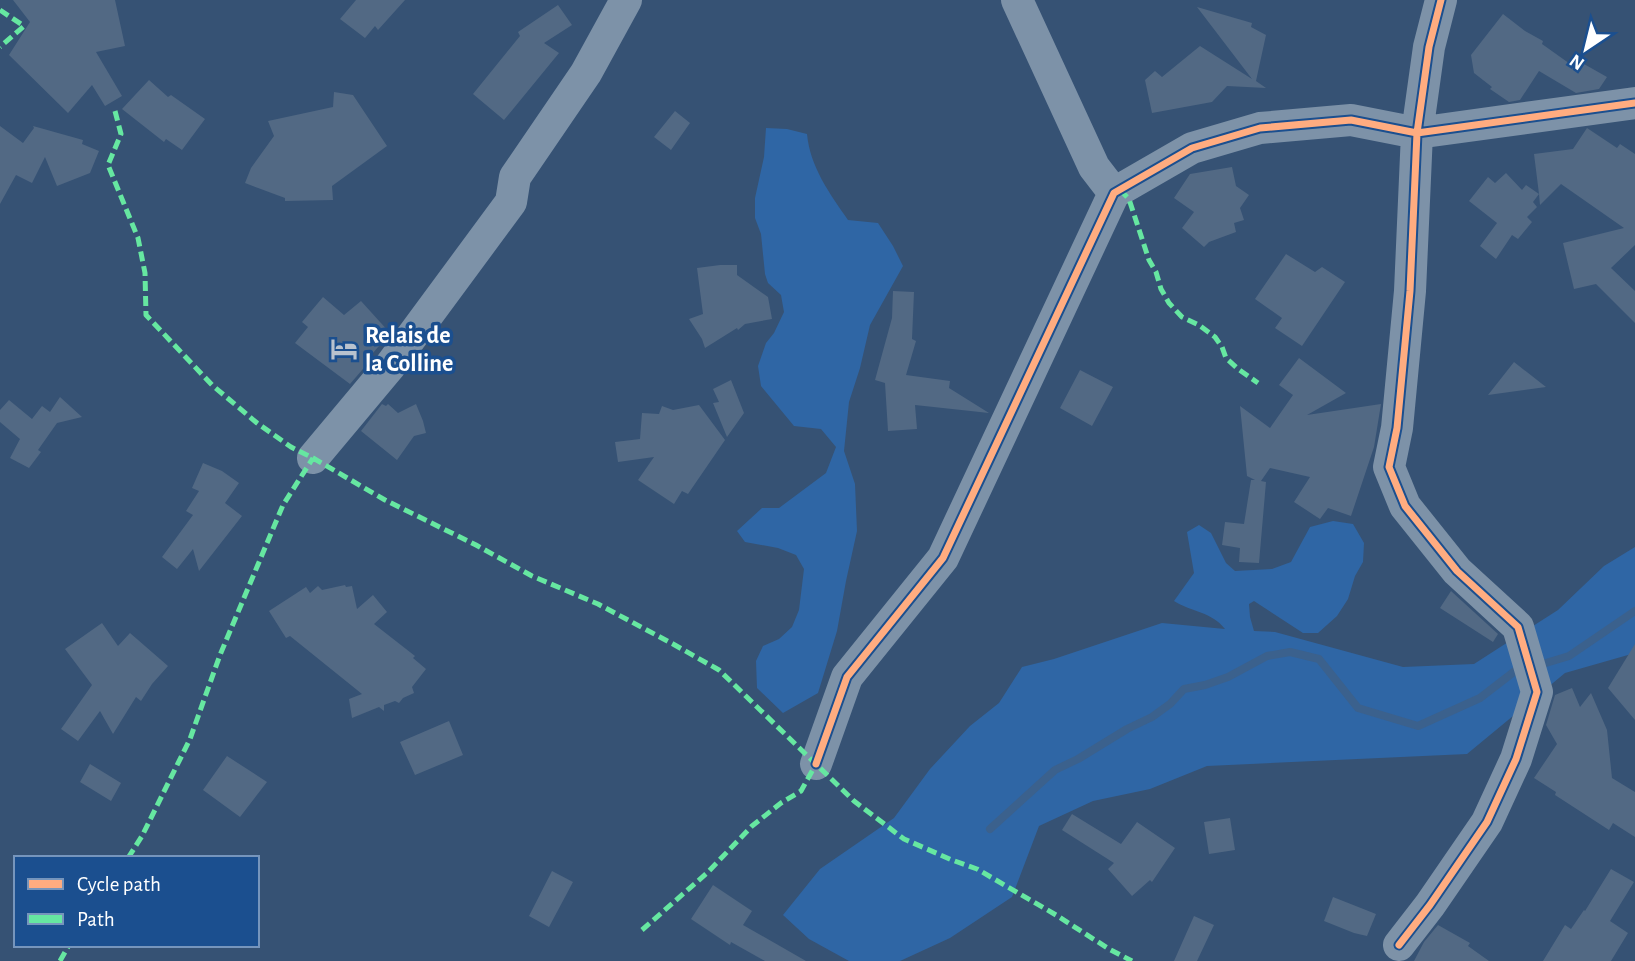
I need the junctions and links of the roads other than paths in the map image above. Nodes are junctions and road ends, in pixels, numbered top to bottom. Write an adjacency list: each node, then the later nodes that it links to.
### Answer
1 (626, 0): 7 (street)
2 (1017, 0): 6 (street)
3 (1441, 0): 5 (street)
4 (1635, 103): 5 (street)
5 (1417, 133): 6 (street); 9 (street)
6 (1114, 193): 8 (street)
7 (313, 457)
8 (816, 764)
9 (1399, 945)

